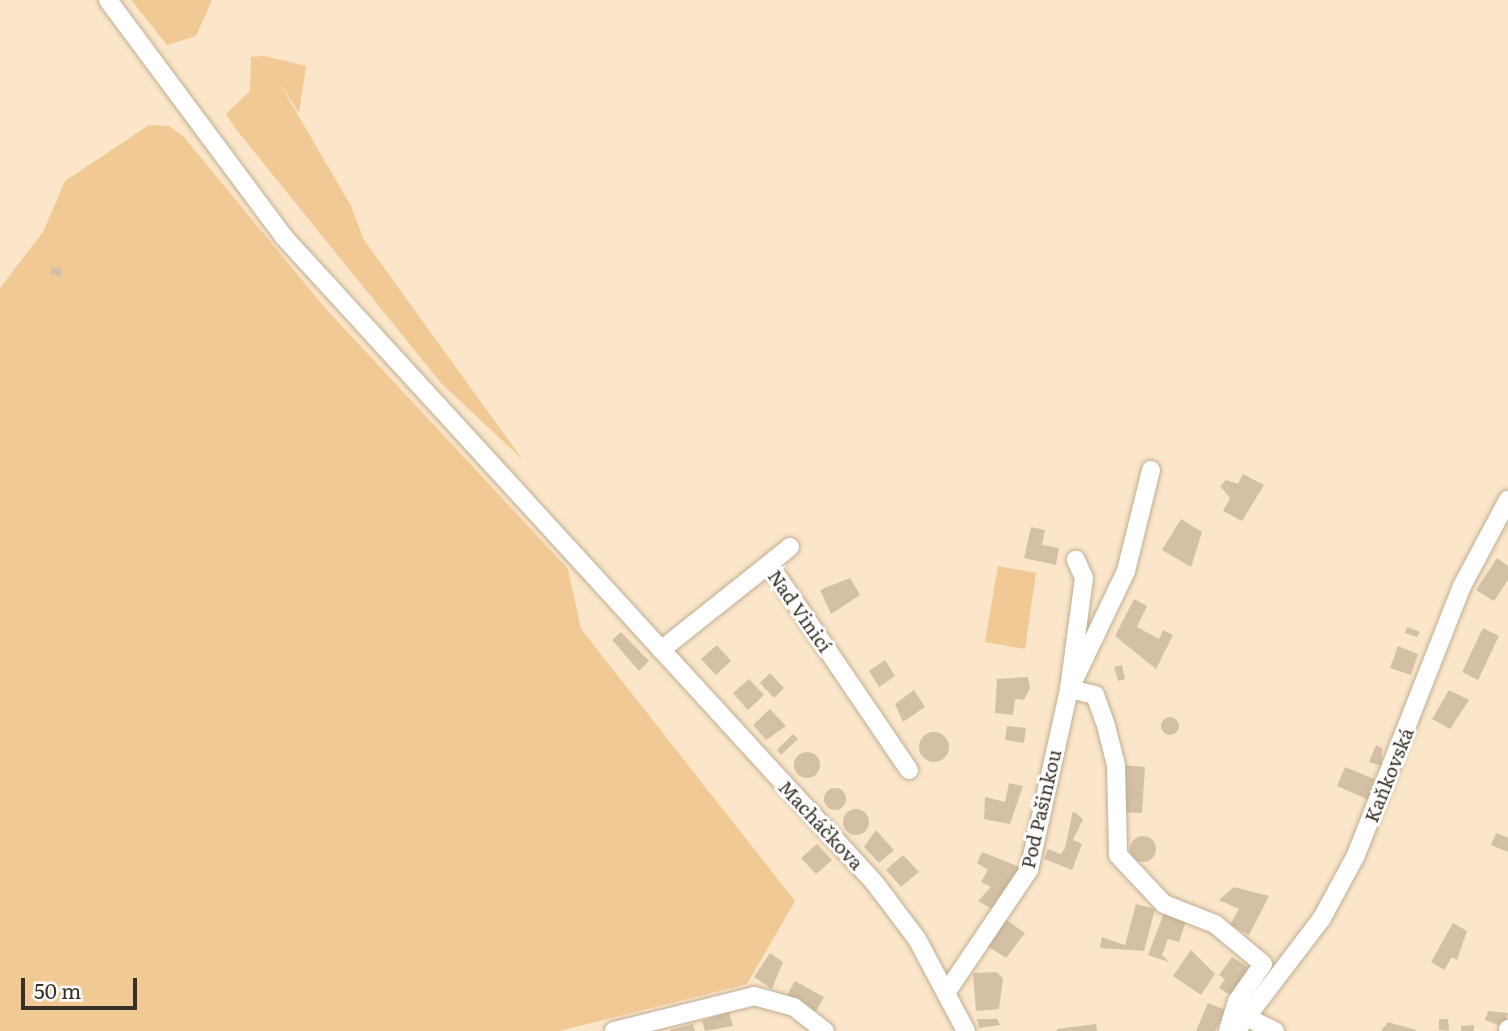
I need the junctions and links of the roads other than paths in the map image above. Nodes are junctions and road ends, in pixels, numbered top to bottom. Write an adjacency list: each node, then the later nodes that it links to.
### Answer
1 (108, 0): 7 (street, Macháčkova)
2 (1151, 470): 8 (street, Pod Pašinkou)
3 (1508, 500): 11 (street, Kaňkovská)
4 (790, 547): 6 (street)
5 (1076, 560): 8 (street, Pod Pašinkou)
6 (769, 564): 7 (street, Nad Vinicí); 9 (street, Nad Vinicí)
7 (655, 644): 10 (street, Macháčkova)
8 (1069, 689): 10 (street, Pod Pašinkou); 15 (street)
9 (909, 770)
10 (948, 990): 14 (street, Macháčkova)
11 (1242, 1024): 16 (street)
12 (614, 1031): 13 (street)
13 (825, 1031)
14 (966, 1031)
15 (1228, 1031)
16 (1275, 1031)

